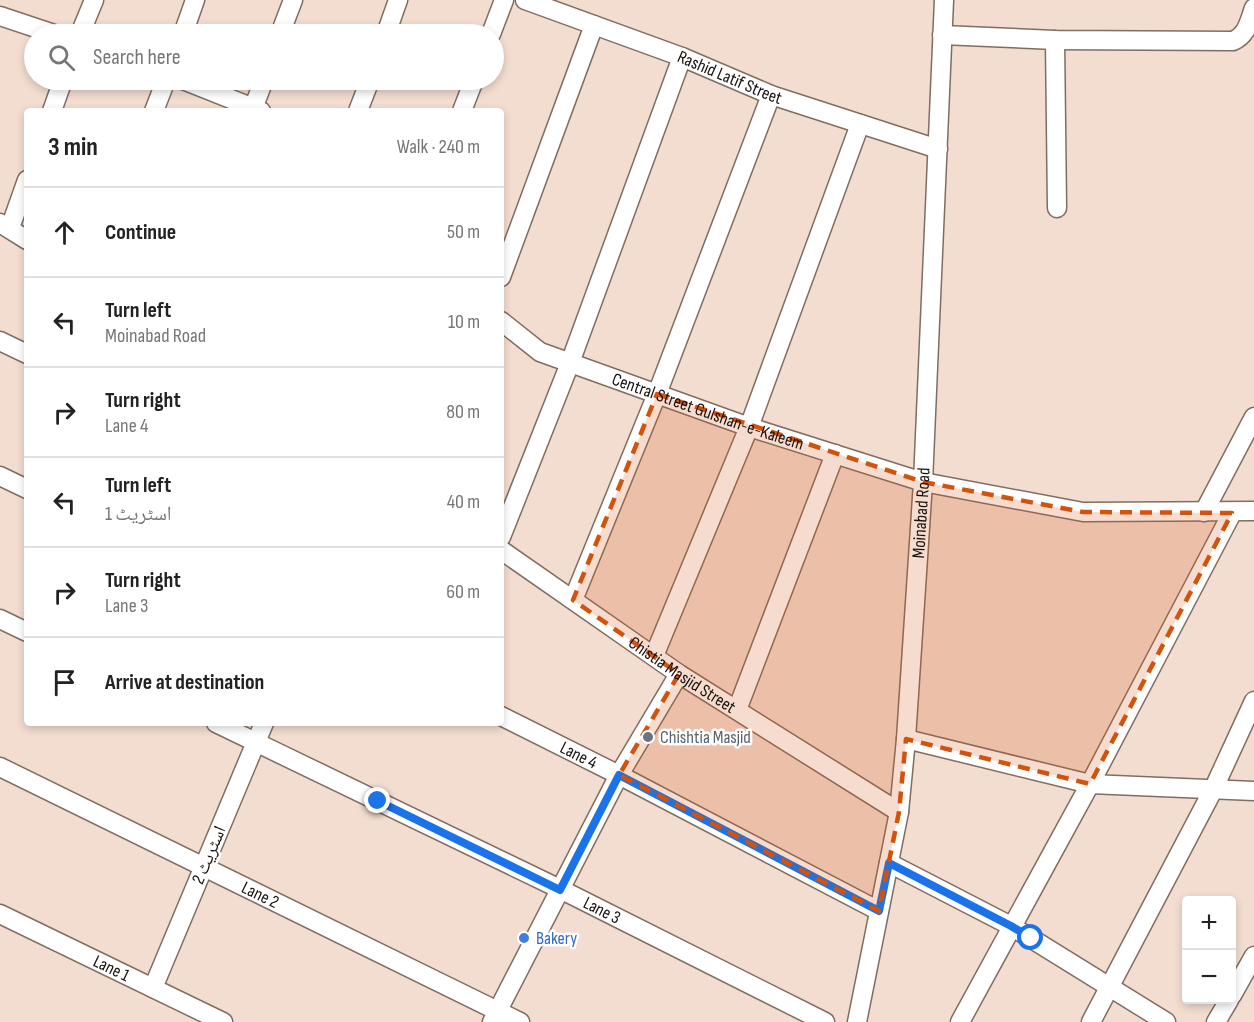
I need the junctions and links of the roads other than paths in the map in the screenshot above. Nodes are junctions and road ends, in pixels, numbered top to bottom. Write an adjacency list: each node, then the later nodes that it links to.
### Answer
1 (94, 0): 11 (street)
2 (195, 0): 12 (street)
3 (293, 0): 13 (street)
4 (398, 0): 14 (street)
5 (504, 0): 15 (street)
6 (525, 0): 16 (street, Rashid Latif Street)
7 (944, 0): 17 (street, Moinabad Road)
8 (1254, 8): 18 (street)
9 (0, 16): 10 (street)
10 (24, 24)
11 (84, 24)
12 (187, 24)
13 (284, 24)
14 (390, 24)
15 (495, 24)
16 (594, 25): 19 (street, Rashid Latif Street); 39 (street)
17 (942, 35): 18 (street); 34 (street, Moinabad Road)
18 (1055, 40): 36 (street)
19 (682, 57): 26 (street, Rashid Latif Street); 43 (street)
20 (59, 90): 27 (street)
21 (162, 90): 28 (street)
22 (207, 90): 29 (street)
23 (261, 90): 30 (street)
24 (366, 90): 31 (street)
25 (470, 90): 32 (street)
26 (771, 94): 33 (street, Rashid Latif Street); 44 (street)
27 (53, 108)
28 (155, 108)
29 (251, 108)
30 (257, 108)
31 (359, 108)
32 (463, 108)
33 (860, 124): 34 (street, Rashid Latif Street); 46 (street)
34 (938, 149): 49 (street, Moinabad Road)
35 (24, 186): 37 (street)
36 (1057, 208)
37 (5, 226): 38 (street)
38 (24, 238)
39 (504, 269)
40 (504, 323): 43 (street, Central Street Gulshan-e-Kaleem)
41 (0, 341): 42 (street)
42 (24, 353)
43 (570, 363): 44 (street, Central Street Gulshan-e-Kaleem); 54 (street)
44 (657, 394): 46 (street, Central Street Gulshan-e-Kaleem); 56 (street)
45 (1254, 417): 52 (street)
46 (749, 427): 47 (street, Central Street Gulshan-e-Kaleem); 59 (street)
47 (835, 454): 49 (street, Central Street Gulshan-e-Kaleem); 62 (street)
48 (0, 476): 50 (street)
49 (923, 482): 52 (street, Central Street Gulshan-e-Kaleem); 66 (street, Moinabad Road)
50 (24, 488)
51 (1254, 511): 53 (street, Central Street Gulshan-e-Kaleem)
52 (1204, 512): 53 (street, Central Street Gulshan-e-Kaleem)
53 (1232, 513): 70 (street)
54 (504, 529)
55 (504, 552): 56 (street, Chistia Masjid Street)
56 (573, 600): 59 (street, Chistia Masjid Street)
57 (0, 619): 58 (street)
58 (24, 631)
59 (654, 656): 60 (street, Chistia Masjid Street)
60 (679, 674): 62 (street, Chistia Masjid Street); 69 (street)
61 (1254, 701): 71 (street)
62 (737, 710): 73 (street, Chistia Masjid Street)
63 (504, 718): 69 (street, Lane 4)
64 (222, 726): 67 (street, Lane 3)
65 (263, 726): 67 (street, اسٹریٹ 2)
66 (906, 740): 70 (street); 73 (street, Moinabad Road)
67 (256, 742): 75 (street, اسٹریٹ 2); 76 (street, Lane 3)
68 (0, 767): 75 (street, Lane 2)
69 (619, 775): 76 (street); 77 (street, Lane 4)
70 (1090, 784): 71 (street); 79 (street)
71 (1213, 790): 72 (street); 82 (street)
72 (1254, 791)
73 (899, 812): 74 (street, Moinabad Road)
74 (889, 863): 77 (street, Moinabad Road); 79 (street)
75 (204, 867): 81 (street, اسٹریٹ 2); 85 (street, Lane 2)
76 (560, 890): 85 (street); 88 (street, Lane 3)
77 (879, 911): 89 (street, Moinabad Road)
78 (0, 914): 81 (street, Lane 1)
79 (1011, 926): 82 (street); 90 (street)
80 (1254, 956): 83 (street)
81 (153, 987): 86 (street, Lane 1)
82 (1110, 987): 91 (street); 92 (street)
83 (1236, 989)
84 (1226, 1004): 93 (street)
85 (494, 1016): 87 (street, Lane 2)
86 (223, 1022)
87 (520, 1022)
88 (825, 1022)
89 (858, 1022)
90 (960, 1022)
91 (1091, 1022)
92 (1166, 1022)
93 (1216, 1022)

